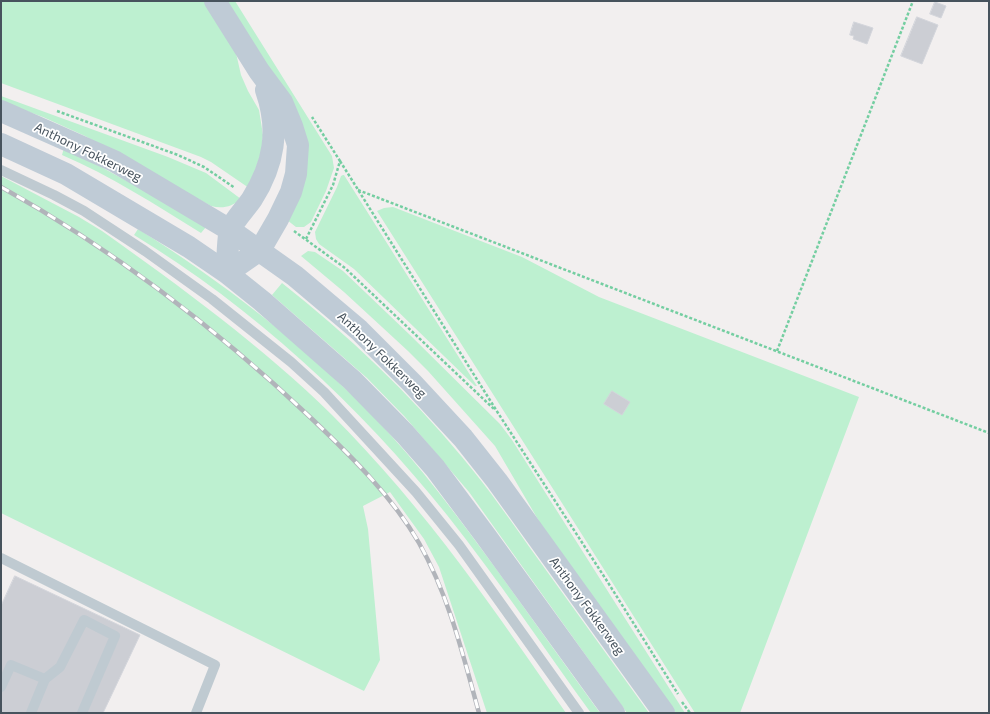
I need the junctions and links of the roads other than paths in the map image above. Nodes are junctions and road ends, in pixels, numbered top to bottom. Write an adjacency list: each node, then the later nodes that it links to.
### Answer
1 (215, 1): 2 (main road)
2 (259, 71): 6 (main road); 7 (main road)
3 (1, 111): 6 (main road, Anthony Fokkerweg)
4 (1, 144): 8 (main road)
5 (1, 170): 15 (lane)
6 (230, 230): 7 (main road, Anthony Fokkerweg); 8 (main road)
7 (260, 250): 8 (main road); 17 (main road, Anthony Fokkerweg)
8 (227, 273): 16 (main road)
9 (1, 558): 14 (lane)
10 (45, 679): 11 (lane); 12 (lane); 13 (lane)
11 (1, 687)
12 (31, 713)
13 (82, 713)
14 (196, 713)
15 (579, 713)
16 (614, 713)
17 (664, 713)

